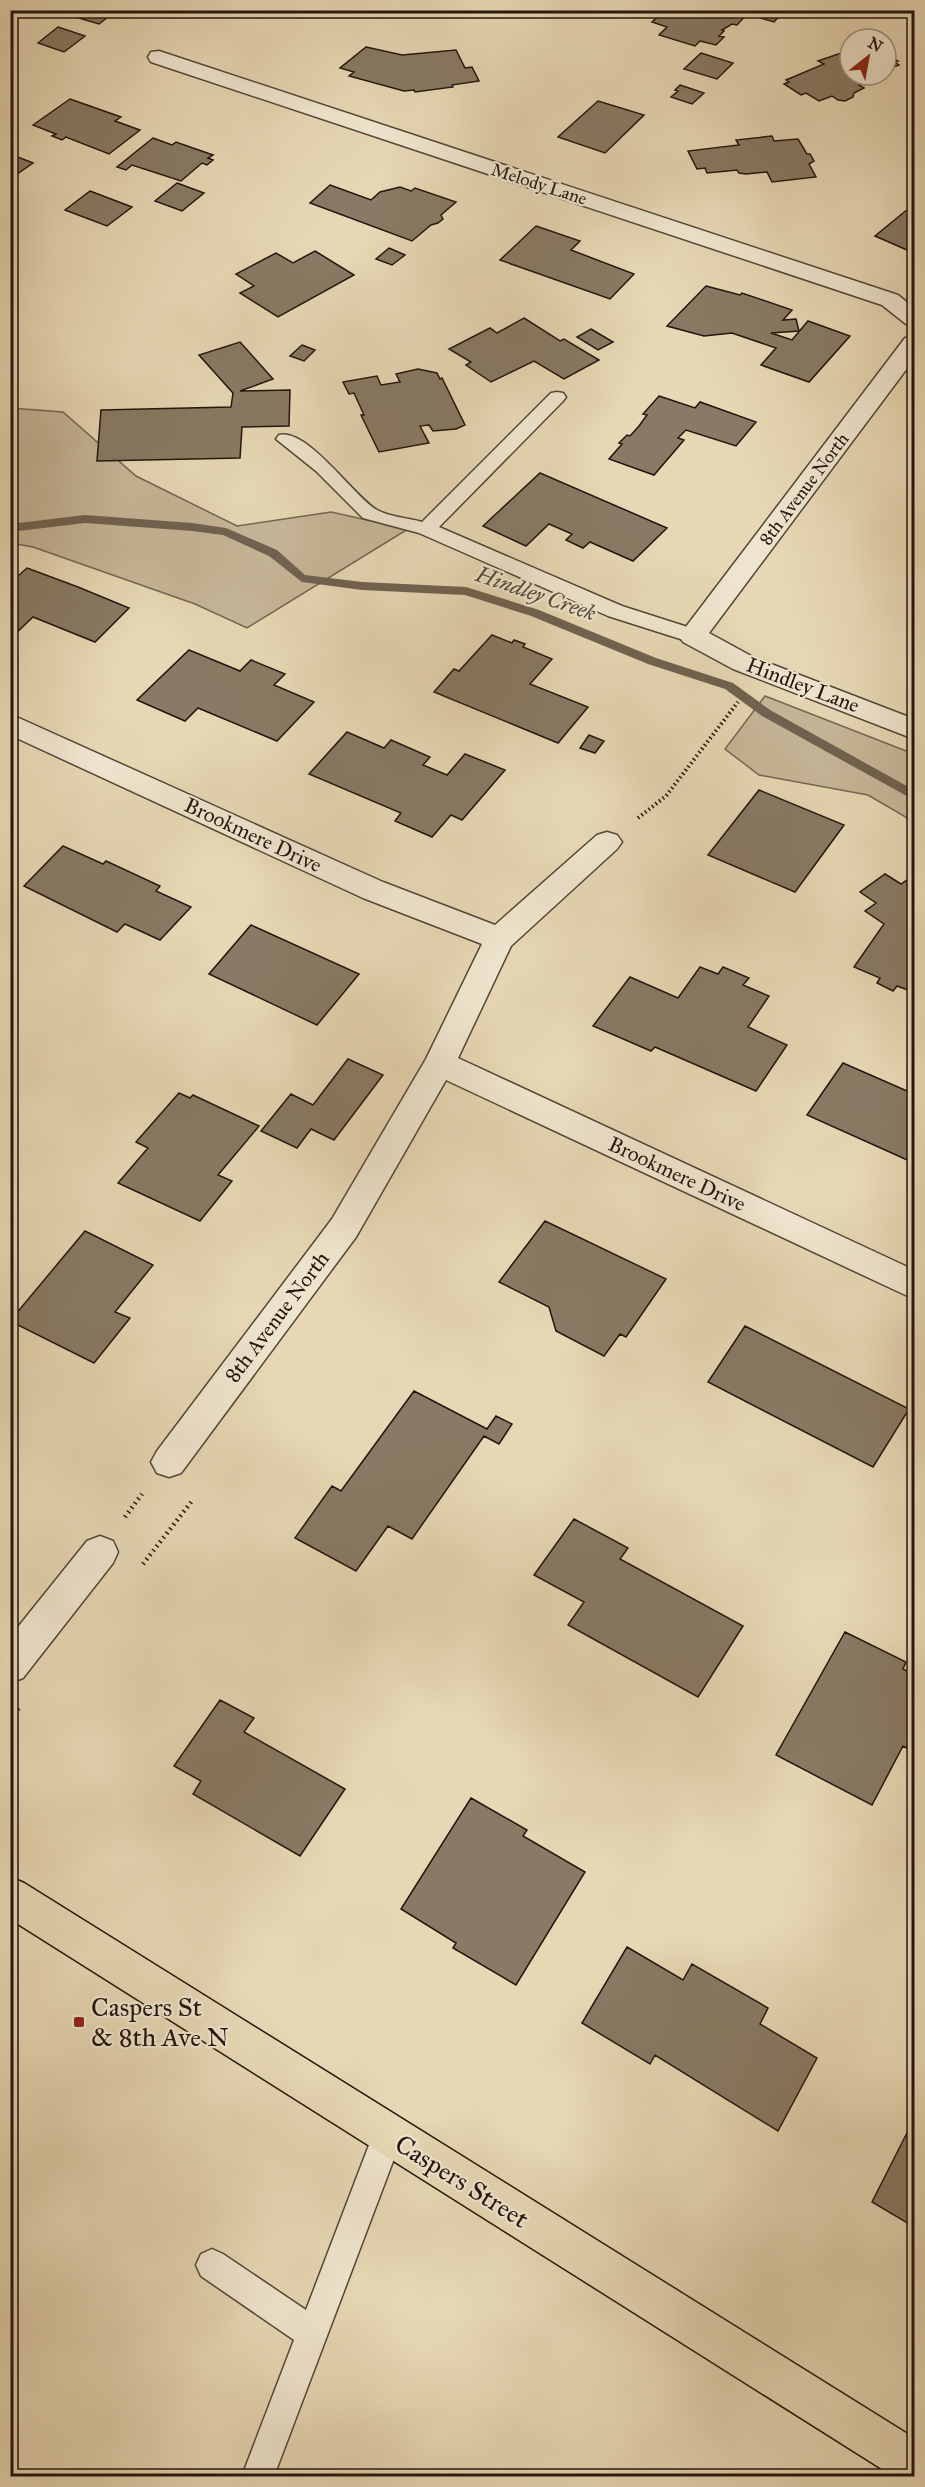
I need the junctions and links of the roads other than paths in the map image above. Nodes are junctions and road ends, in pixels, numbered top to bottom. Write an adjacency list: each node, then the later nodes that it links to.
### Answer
1 (159, 57): 2 (street, Melody Lane)
2 (915, 318)
3 (915, 343): 7 (street, 8th Avenue North)
4 (557, 398): 6 (lane)
5 (285, 439): 6 (lane)
6 (426, 529): 7 (lane)
7 (693, 636): 9 (street, Hindley Lane)
8 (10, 723): 11 (street, Brookmere Drive)
9 (915, 729)
10 (607, 842): 11 (street)
11 (499, 939): 12 (street, 8th Avenue North)
12 (440, 1063): 13 (street, Brookmere Drive); 14 (street, 8th Avenue North)
13 (915, 1285)
14 (169, 1462)
15 (100, 1552): 16 (street)
16 (10, 1666)
17 (10, 1896): 18 (main road, Caspers Street)
18 (388, 2135): 20 (lane); 21 (main road, Caspers Street)
19 (212, 2265): 20 (lane)
20 (312, 2333): 22 (lane)
21 (915, 2464)
22 (258, 2476)

